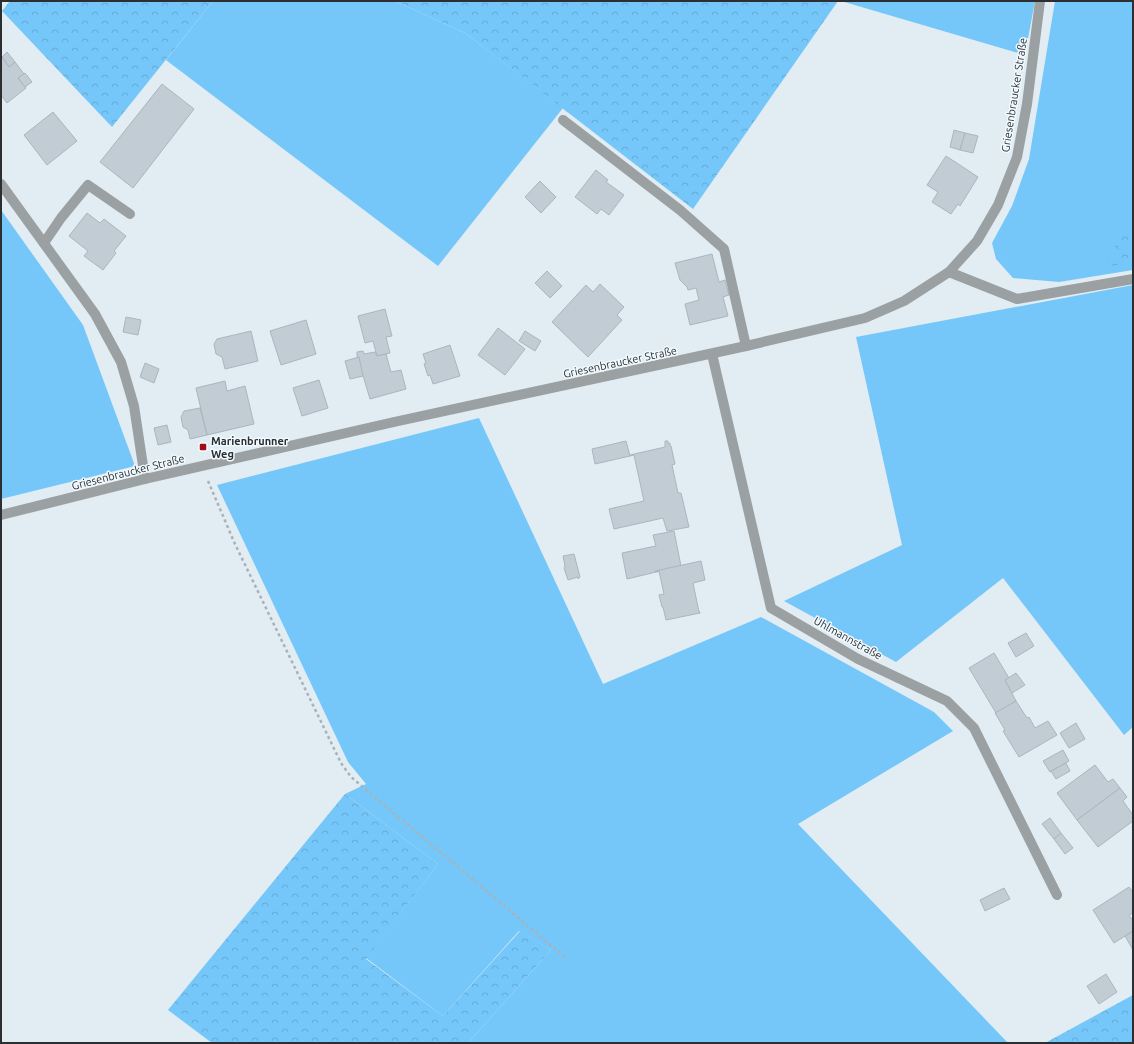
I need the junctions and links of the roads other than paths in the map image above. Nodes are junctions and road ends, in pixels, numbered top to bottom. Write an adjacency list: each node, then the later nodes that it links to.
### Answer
1 (1040, 1): 6 (street, Griesenbraucker Straße)
2 (563, 120): 8 (street)
3 (1, 184): 5 (street)
4 (130, 214): 5 (street)
5 (44, 243): 10 (street)
6 (949, 272): 7 (street); 8 (street, Griesenbraucker Straße)
7 (1133, 279)
8 (746, 346): 9 (street, Griesenbraucker Straße)
9 (712, 354): 10 (street, Griesenbraucker Straße); 12 (street, Uhlmannstraße)
10 (145, 480): 11 (street, Griesenbraucker Straße)
11 (1, 515)
12 (1057, 896)

